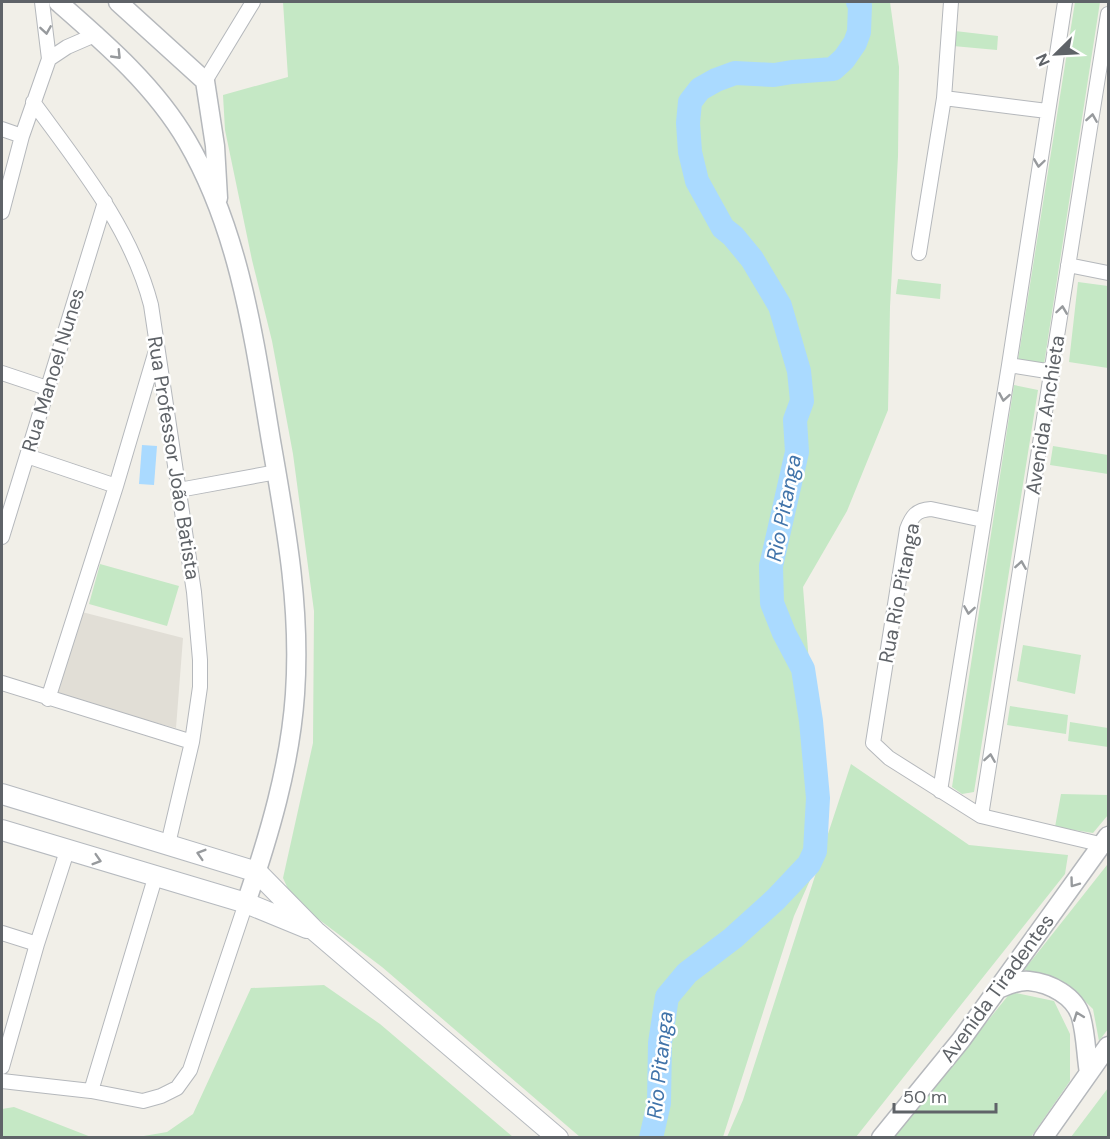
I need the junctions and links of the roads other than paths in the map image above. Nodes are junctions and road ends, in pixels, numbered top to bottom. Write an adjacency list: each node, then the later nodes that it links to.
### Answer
1 (42, 2): 9 (street, one-way to 9)
2 (58, 2): 8 (street)
3 (118, 2): 10 (street)
4 (254, 2): 10 (street)
5 (951, 2): 11 (street)
6 (1065, 2): 13 (street)
7 (1108, 14): 22 (street, Avenida Anchieta, one-way to 7)
8 (97, 34): 9 (street); 17 (street, one-way to 17)
9 (49, 59): 12 (street)
10 (205, 81): 14 (street)
11 (944, 98): 13 (street); 21 (street)
12 (33, 102): 16 (street); 18 (street, Rua Professor João Batista)
13 (1047, 111): 25 (street, one-way to 25)
14 (211, 116): 17 (street); 19 (street)
15 (2, 129): 16 (street)
16 (22, 136): 20 (street)
17 (187, 142): 19 (street)
18 (105, 202): 24 (street, Rua Professor João Batista); 28 (street, Rua Manoel Nunes)
19 (218, 206): 30 (street)
20 (2, 212)
21 (919, 253)
22 (1068, 265): 23 (street); 26 (street, Avenida Anchieta, one-way to 22)
23 (1108, 273)
24 (157, 349): 31 (street); 32 (street, Rua Professor João Batista)
25 (1009, 365): 26 (street); 33 (street, one-way to 33)
26 (1053, 372): 40 (street, Avenida Anchieta, one-way to 26)
27 (2, 373): 28 (street)
28 (47, 388): 29 (street, Rua Manoel Nunes)
29 (27, 456): 31 (street); 34 (street, Rua Manoel Nunes)
30 (277, 472): 32 (street); 45 (street)
31 (116, 486): 36 (street)
32 (179, 490): 37 (street, Rua Professor João Batista)
33 (983, 520): 38 (street, one-way to 38); 38 (street, Rua Rio Pitanga)
34 (2, 537)
35 (2, 683): 36 (street)
36 (48, 699): 37 (street)
37 (192, 742): 43 (street, Rua Professor João Batista)
38 (940, 791): 40 (street)
39 (2, 794): 43 (main road)
40 (981, 816): 42 (street)
41 (2, 830): 44 (main road)
42 (1106, 842): 51 (street, Avenida Tiradentes, one-way to 51)
43 (168, 844): 45 (main road, one-way to 43)
44 (67, 851): 46 (main road, one-way to 46); 50 (street)
45 (257, 872): 47 (street); 48 (main road)
46 (155, 878): 47 (main road); 57 (street)
47 (246, 903): 48 (main road); 57 (street)
48 (315, 931): 58 (main road)
49 (2, 933): 50 (street)
50 (37, 944): 52 (street)
51 (998, 989): 55 (street, one-way to 51); 59 (street, Avenida Tiradentes)
52 (6, 1031): 54 (street)
53 (1108, 1046): 55 (street)
54 (2, 1067)
55 (1089, 1073): 60 (street)
56 (2, 1081): 57 (street)
57 (91, 1091)
58 (558, 1137)
59 (881, 1137)
60 (1043, 1137)

